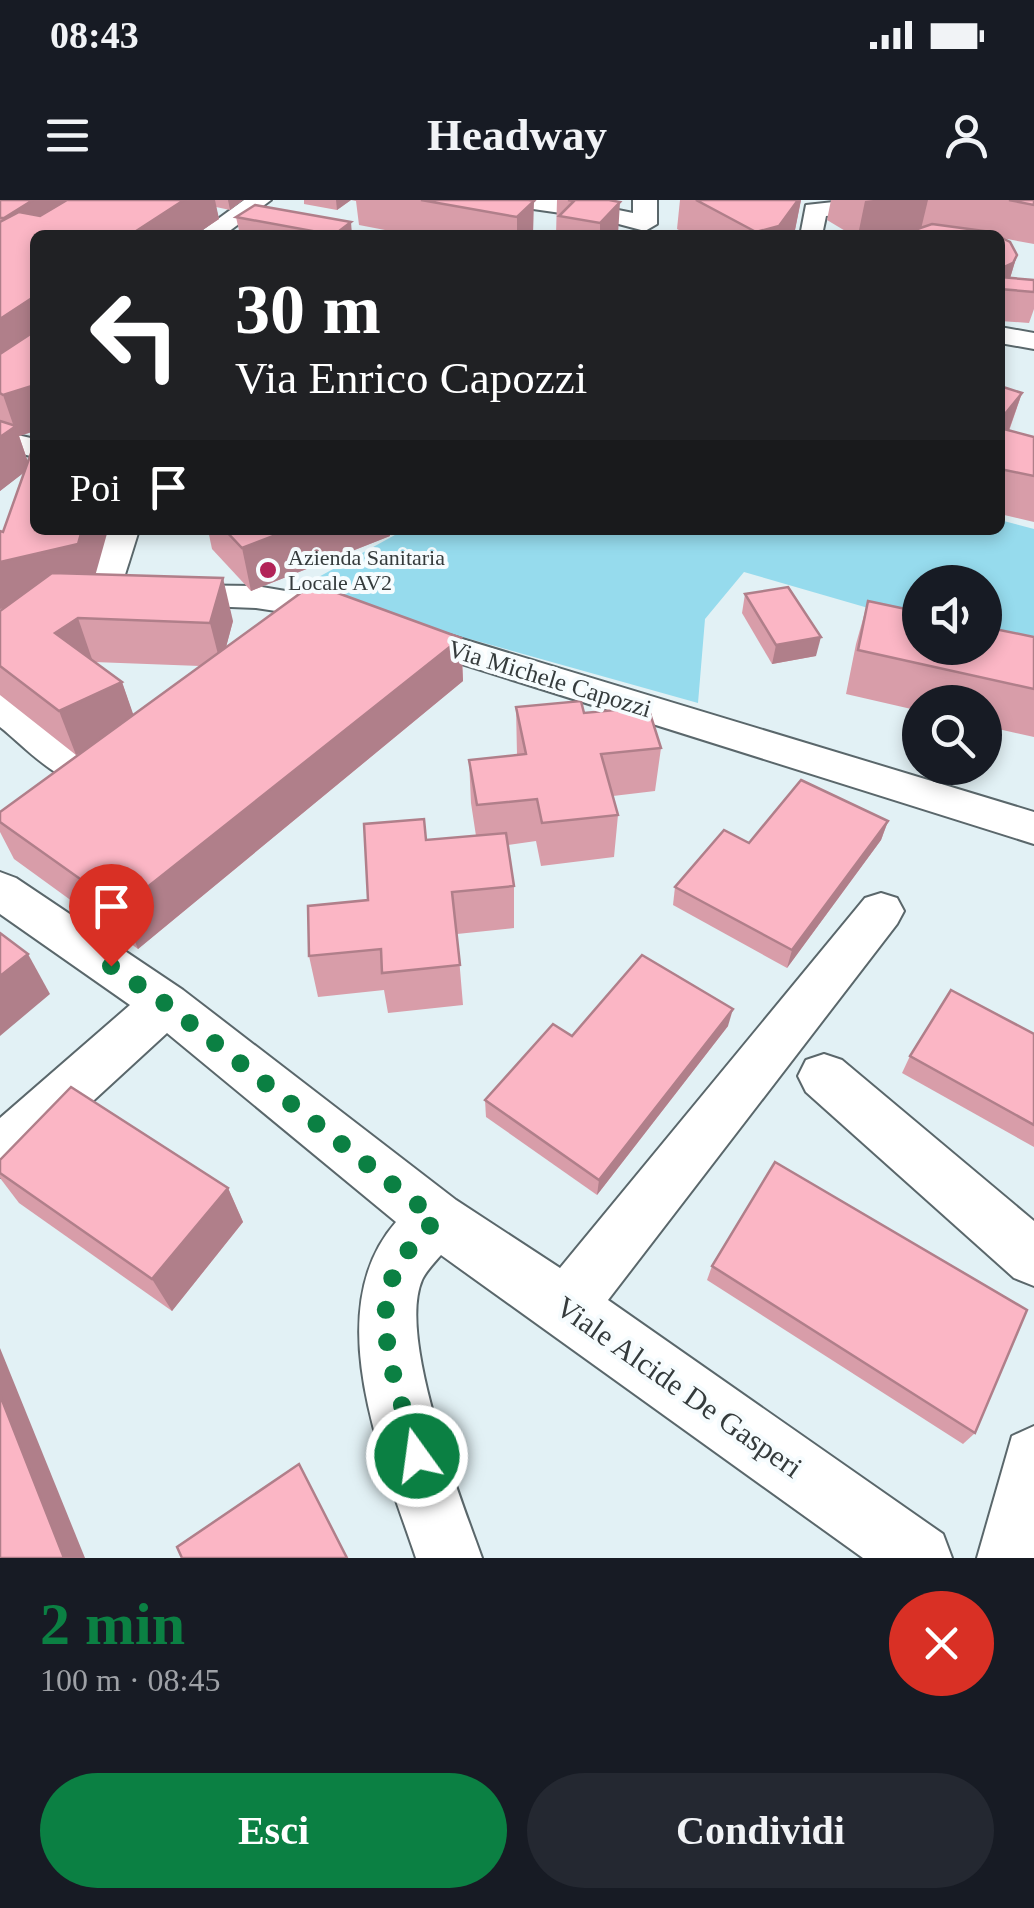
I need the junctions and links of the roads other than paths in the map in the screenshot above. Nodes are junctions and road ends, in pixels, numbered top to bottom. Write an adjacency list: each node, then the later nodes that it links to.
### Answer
1 (259, 200): 5 (street)
2 (519, 200): 6 (street)
3 (786, 203): 4 (street)
4 (906, 203)
5 (237, 215): 7 (street); 8 (street)
6 (652, 218)
7 (272, 222)
8 (215, 230)
9 (1005, 336): 10 (street)
10 (1034, 340)
11 (1005, 357): 12 (street)
12 (1034, 361)
13 (0, 440): 14 (street)
14 (30, 447)
15 (119, 535): 18 (street, Via Michele Capozzi)
16 (0, 706): 17 (street)
17 (86, 774)
18 (1034, 828)
19 (0, 890): 21 (street, Viale Alcide De Gasperi)
20 (880, 911): 26 (street)
21 (166, 1004): 23 (street); 24 (street, Viale Alcide De Gasperi)
22 (824, 1076): 25 (street)
23 (0, 1152)
24 (436, 1219): 26 (street, Viale Alcide De Gasperi); 28 (street)
25 (1034, 1258)
26 (566, 1306): 29 (street, Viale Alcide De Gasperi)
27 (1034, 1458): 30 (street)
28 (449, 1558)
29 (919, 1558)
30 (1010, 1558)

